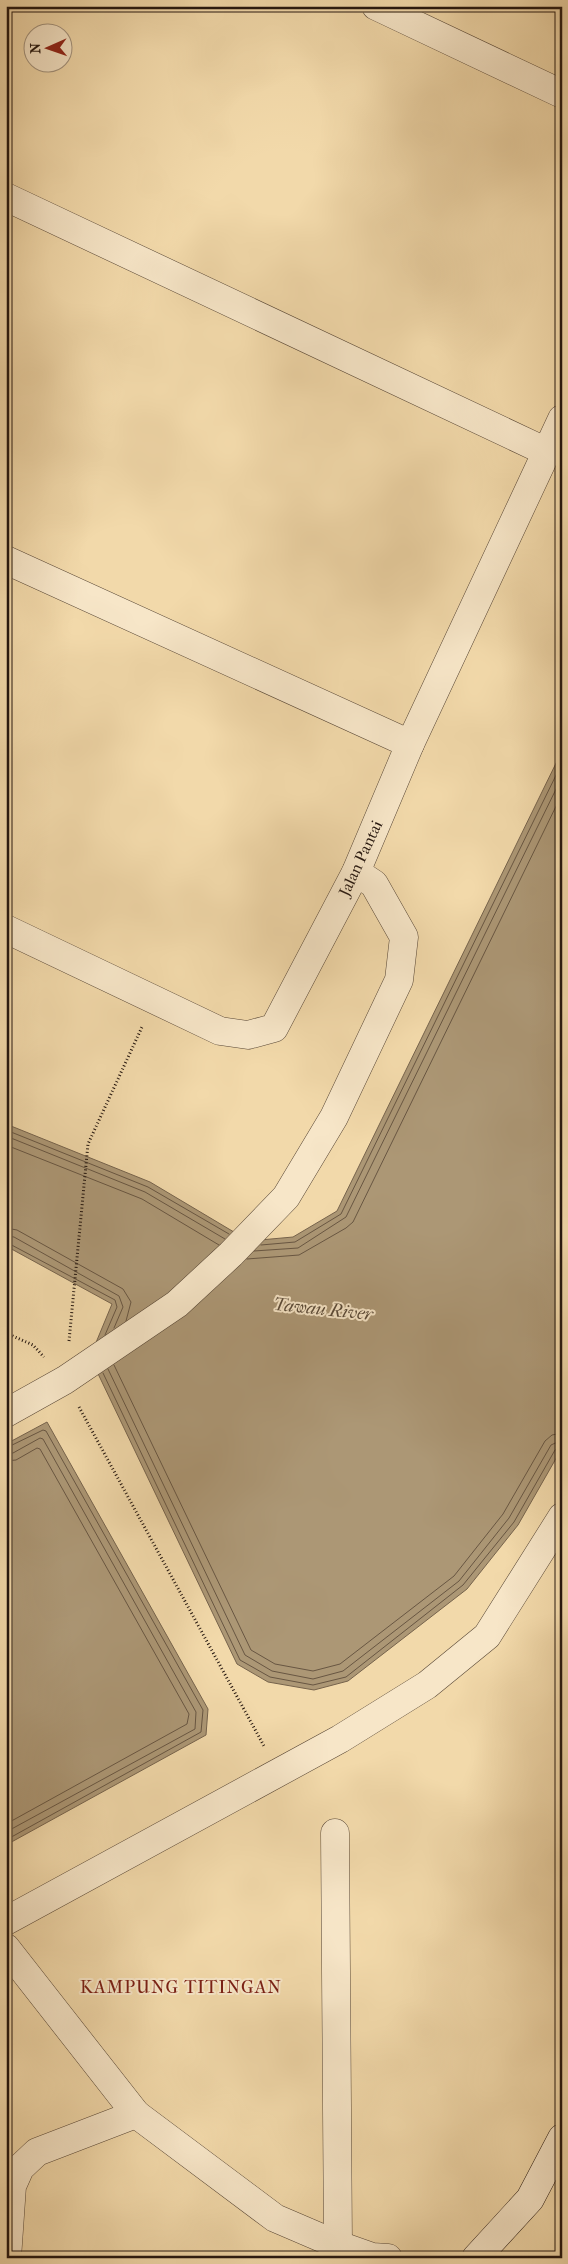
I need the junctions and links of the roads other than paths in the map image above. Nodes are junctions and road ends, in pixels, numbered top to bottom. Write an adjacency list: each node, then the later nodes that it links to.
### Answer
1 (376, 6): 2 (street)
2 (562, 94)
3 (6, 197): 5 (street)
4 (562, 419): 5 (street, Jalan Pantai)
5 (547, 452): 7 (street, Jalan Pantai)
6 (6, 560): 7 (street)
7 (410, 744): 8 (street, Jalan Pantai)
8 (356, 872): 9 (street, Jalan Pantai); 10 (street)
9 (6, 929)
10 (6, 1413)
11 (562, 1517): 13 (street)
12 (335, 1833): 17 (street)
13 (6, 1921)
14 (6, 1948): 15 (street)
15 (136, 2114): 17 (street); 19 (street)
16 (562, 2138): 20 (street)
17 (338, 2245): 18 (street)
18 (375, 2257)
19 (7, 2258)
20 (476, 2258)

